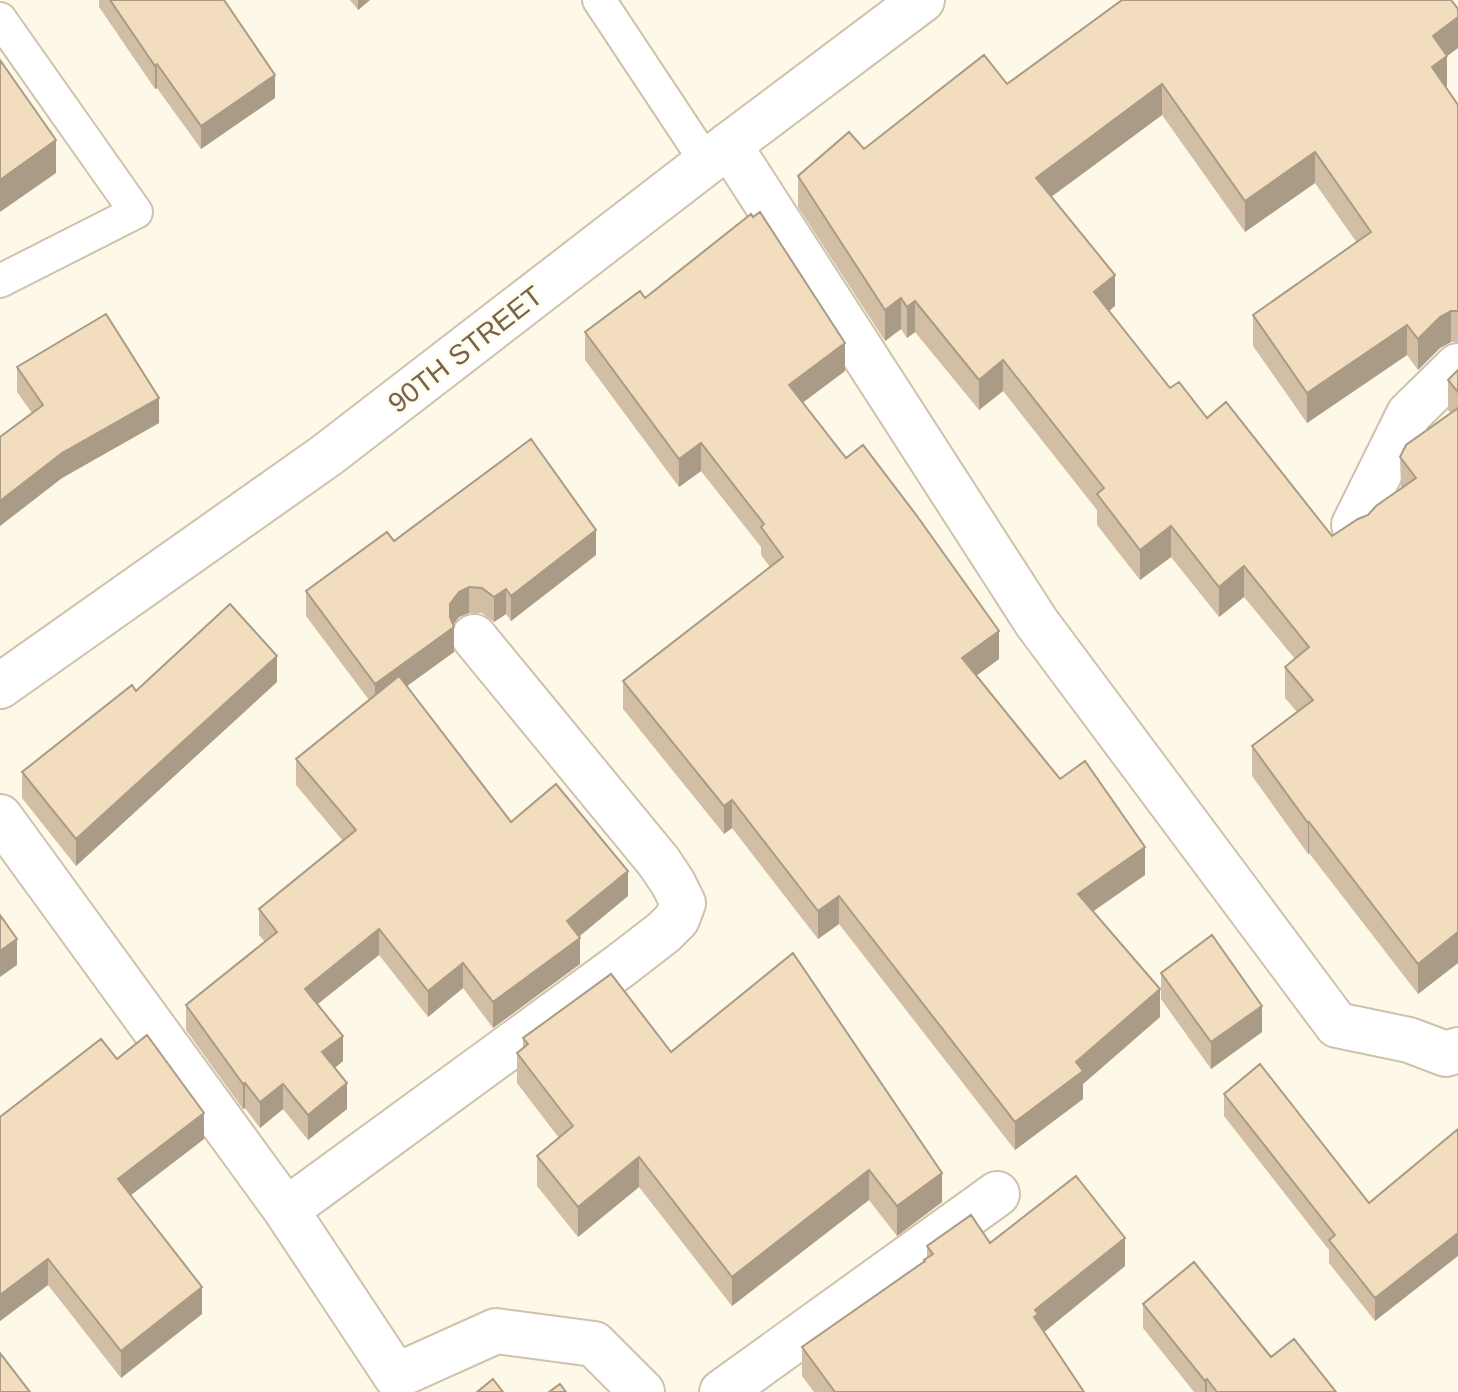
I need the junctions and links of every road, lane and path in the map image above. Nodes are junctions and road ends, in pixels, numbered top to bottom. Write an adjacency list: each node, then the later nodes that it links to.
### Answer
1 (599, 0): 4 (lane)
2 (922, 0): 4 (street, 90TH STREET)
3 (0, 19): 5 (lane)
4 (718, 154): 9 (street, 90TH STREET); 11 (street)
5 (0, 281)
6 (1458, 366): 7 (street)
7 (1354, 525)
8 (474, 637): 13 (street)
9 (0, 686)
10 (0, 817): 13 (street)
11 (1458, 1050)
12 (997, 1194): 16 (street)
13 (286, 1210): 14 (street)
14 (394, 1384): 15 (street)
15 (642, 1392)
16 (722, 1392)

